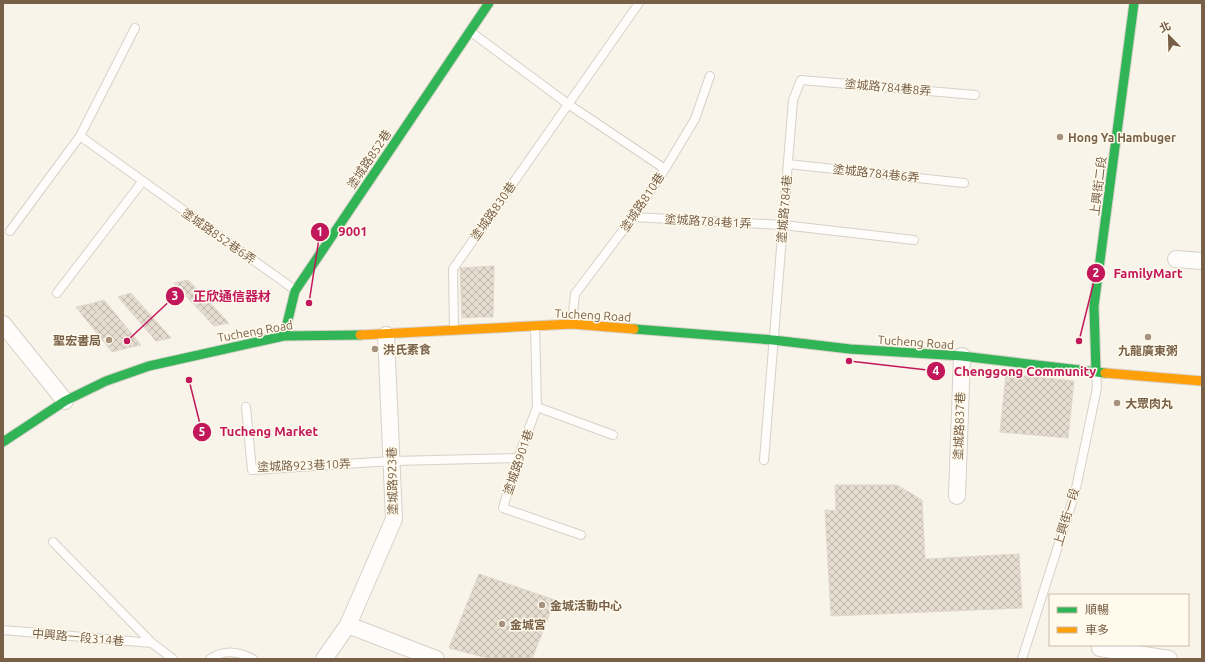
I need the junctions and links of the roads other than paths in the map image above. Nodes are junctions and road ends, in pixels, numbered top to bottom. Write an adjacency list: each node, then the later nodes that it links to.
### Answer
1 (489, 3): 5 (street, 塗城路852巷)
2 (639, 3): 9 (lane, 塗城路830巷)
3 (1134, 3): 31 (street, 上興街二段)
4 (135, 28): 10 (lane)
5 (470, 31): 9 (lane); 21 (street, 塗城路852巷)
6 (710, 76): 12 (lane, 塗城路810巷)
7 (801, 80): 8 (lane, 塗城路784巷8弄); 11 (lane, 塗城路784巷)
8 (975, 95)
9 (568, 104): 12 (lane); 26 (lane, 塗城路830巷)
10 (80, 136): 13 (lane, 塗城路852巷6弄); 17 (lane)
11 (788, 164): 14 (lane, 塗城路784巷6弄); 16 (lane, 塗城路784巷)
12 (665, 169): 15 (lane, 塗城路810巷)
13 (142, 182): 21 (lane, 塗城路852巷6弄); 22 (lane)
14 (964, 183)
15 (633, 217): 16 (lane, 塗城路784巷1弄); 24 (lane, 塗城路810巷)
16 (783, 224): 18 (lane, 塗城路784巷1弄); 29 (lane, 塗城路784巷)
17 (10, 231)
18 (914, 240)
19 (1176, 259): 20 (street)
20 (1202, 261)
21 (295, 291): 28 (street, 塗城路852巷)
22 (57, 293)
23 (3, 324): 33 (street)
24 (572, 324): 25 (street, Tucheng Road); 29 (street, Tucheng Road)
25 (535, 326): 26 (street, Tucheng Road); 35 (lane, 塗城路901巷)
26 (454, 330): 27 (street, Tucheng Road)
27 (386, 335): 28 (street, Tucheng Road); 40 (street, 塗城路923巷)
28 (284, 336): 33 (street, Tucheng Road)
29 (773, 340): 30 (street, Tucheng Road); 39 (lane, 塗城路784巷)
30 (962, 356): 31 (street, Tucheng Road); 41 (street, 塗城路837巷)
31 (1096, 372): 32 (street, Tucheng Road); 53 (lane, 上興街一段)
32 (1202, 381)
33 (65, 401): 37 (street, Tucheng Road)
34 (246, 407): 40 (lane, 塗城路923巷10弄)
35 (537, 407): 36 (lane); 38 (lane, 塗城路901巷)
36 (613, 435)
37 (5, 438)
38 (518, 458): 40 (lane); 42 (lane, 塗城路901巷)
39 (764, 460)
40 (392, 461): 44 (street, 塗城路923巷)
41 (957, 496)
42 (581, 535)
43 (53, 542): 46 (lane, 中興路一段314巷)
44 (348, 624): 51 (street, 塗城路923巷); 52 (street)
45 (3, 630): 46 (lane, 中興路一段314巷)
46 (152, 643): 48 (lane, 中興路一段314巷)
47 (1100, 648): 54 (street)
48 (173, 659)
49 (210, 659): 50 (lane)
50 (253, 659)
51 (324, 659)
52 (436, 659)
53 (1022, 659)
54 (1169, 659)

